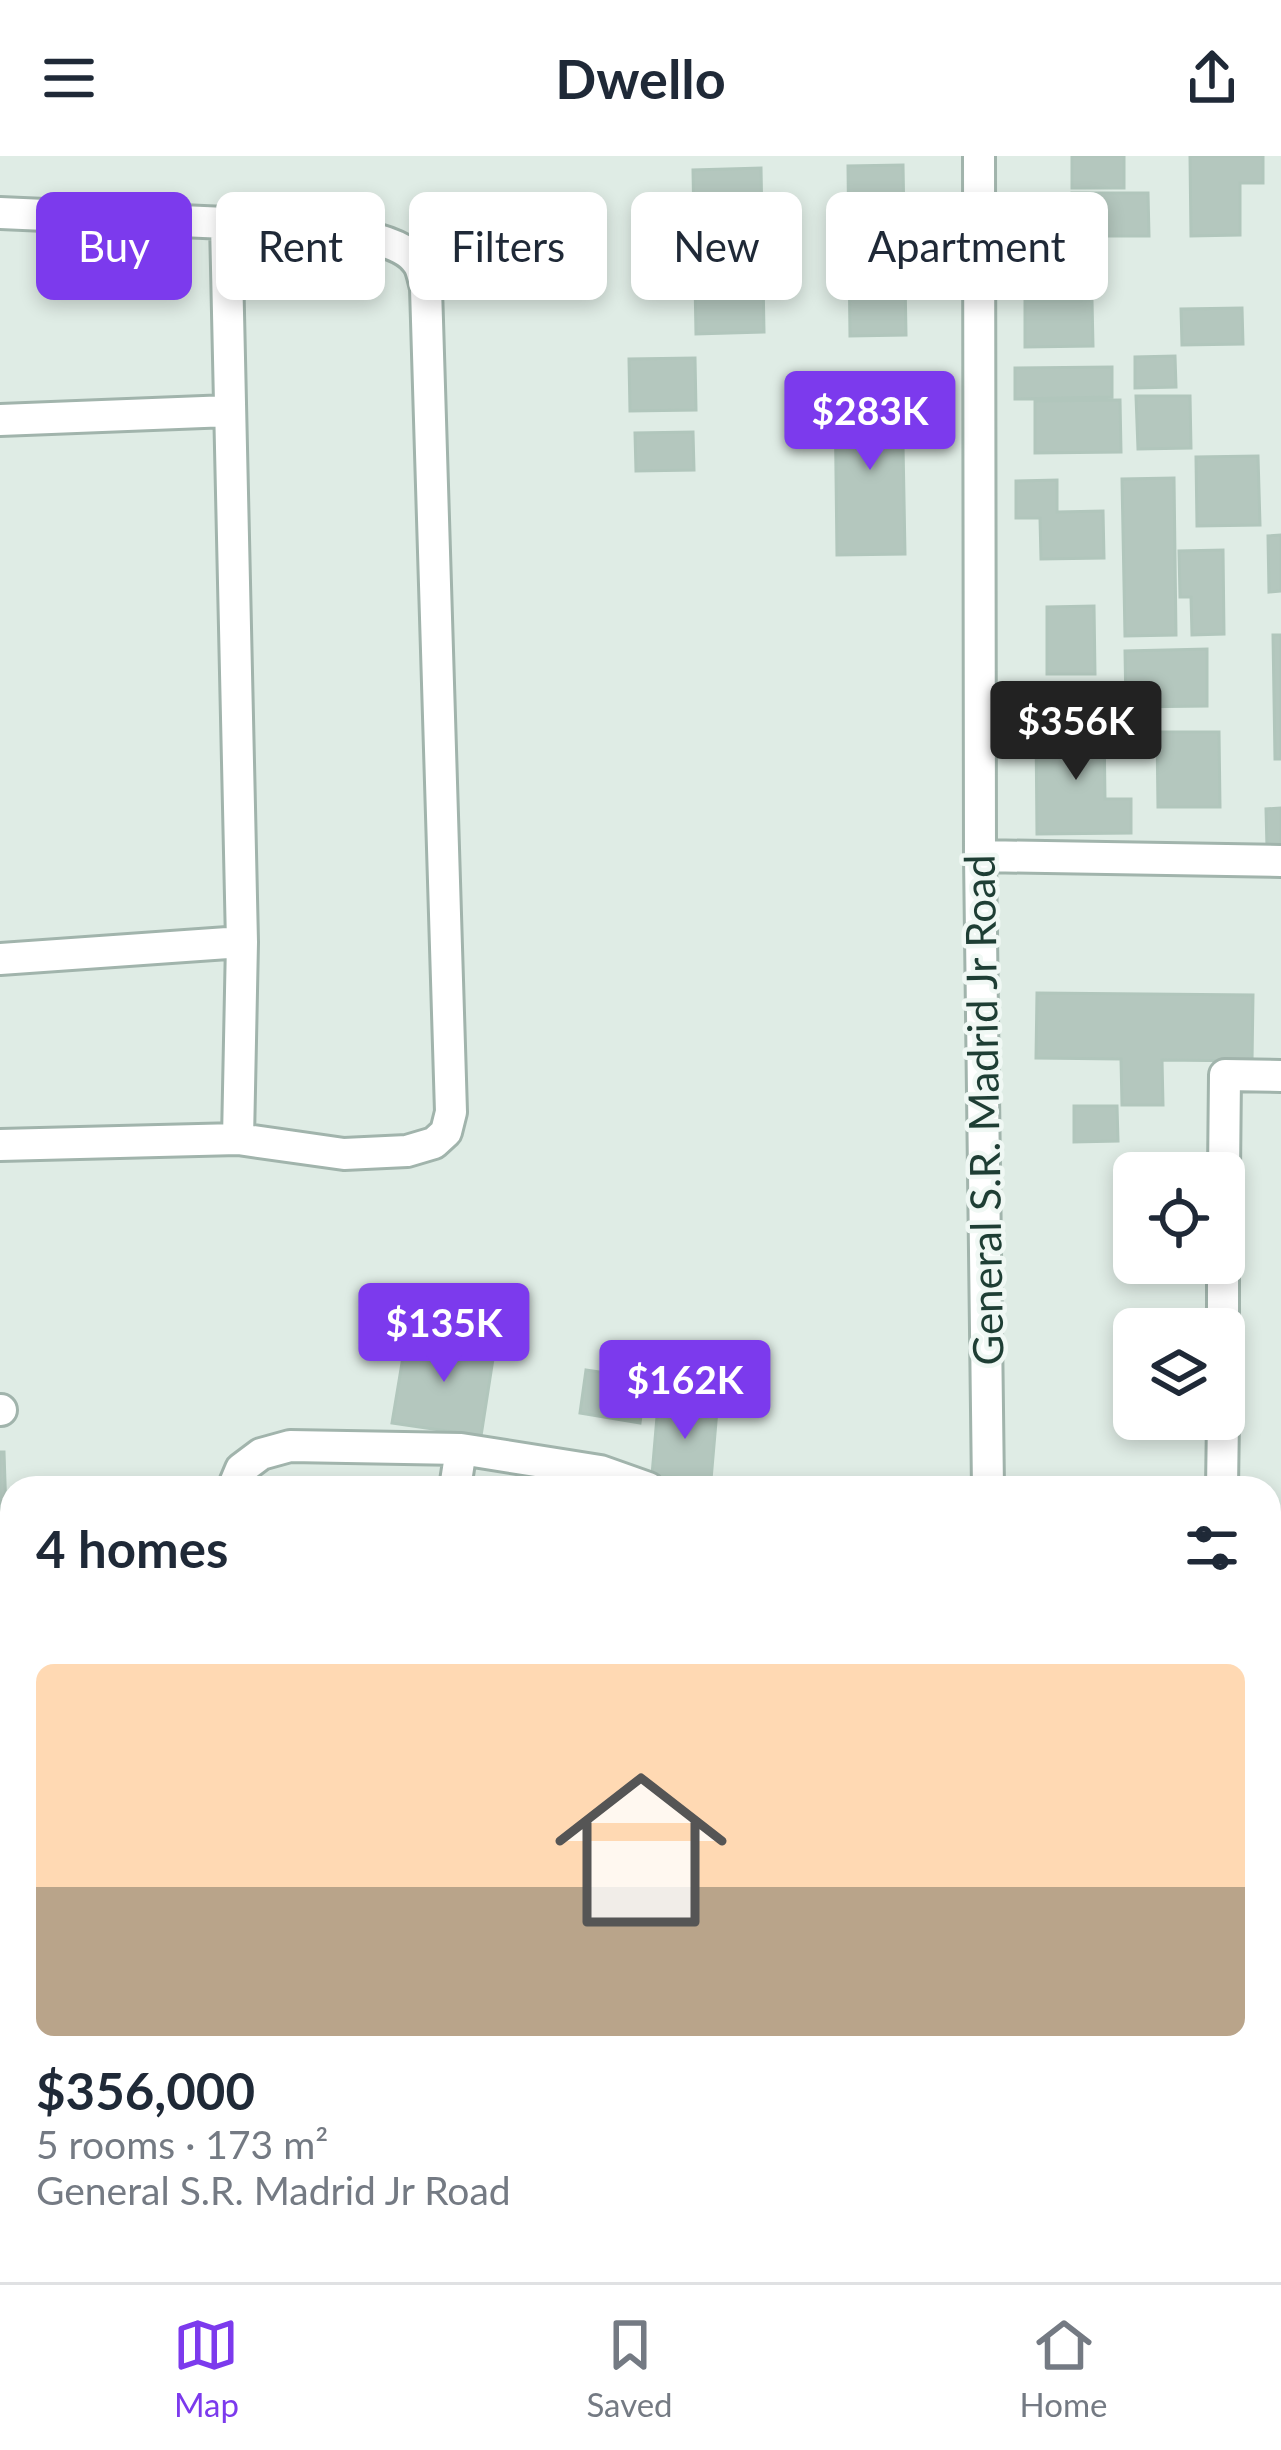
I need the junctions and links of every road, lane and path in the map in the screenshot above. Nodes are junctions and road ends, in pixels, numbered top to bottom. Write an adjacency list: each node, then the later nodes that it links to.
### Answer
1 (979, 156): 8 (street, General S.R. Madrid Jr Road)
2 (0, 214): 3 (street)
3 (216, 223)
4 (385, 241): 13 (street)
5 (227, 300): 6 (street)
6 (229, 411): 7 (street); 10 (street)
7 (0, 421)
8 (980, 856): 9 (street); 21 (street, General S.R. Madrid Jr Road)
9 (1281, 861)
10 (242, 942): 11 (street); 13 (street)
11 (0, 959)
12 (1281, 1076): 15 (street)
13 (238, 1138): 14 (street)
14 (0, 1145)
15 (1224, 1152)
16 (1222, 1440): 22 (street)
17 (461, 1449): 18 (street); 19 (street); 20 (street)
18 (238, 1476)
19 (456, 1476)
20 (582, 1476)
21 (988, 1476)
22 (1222, 1476)

